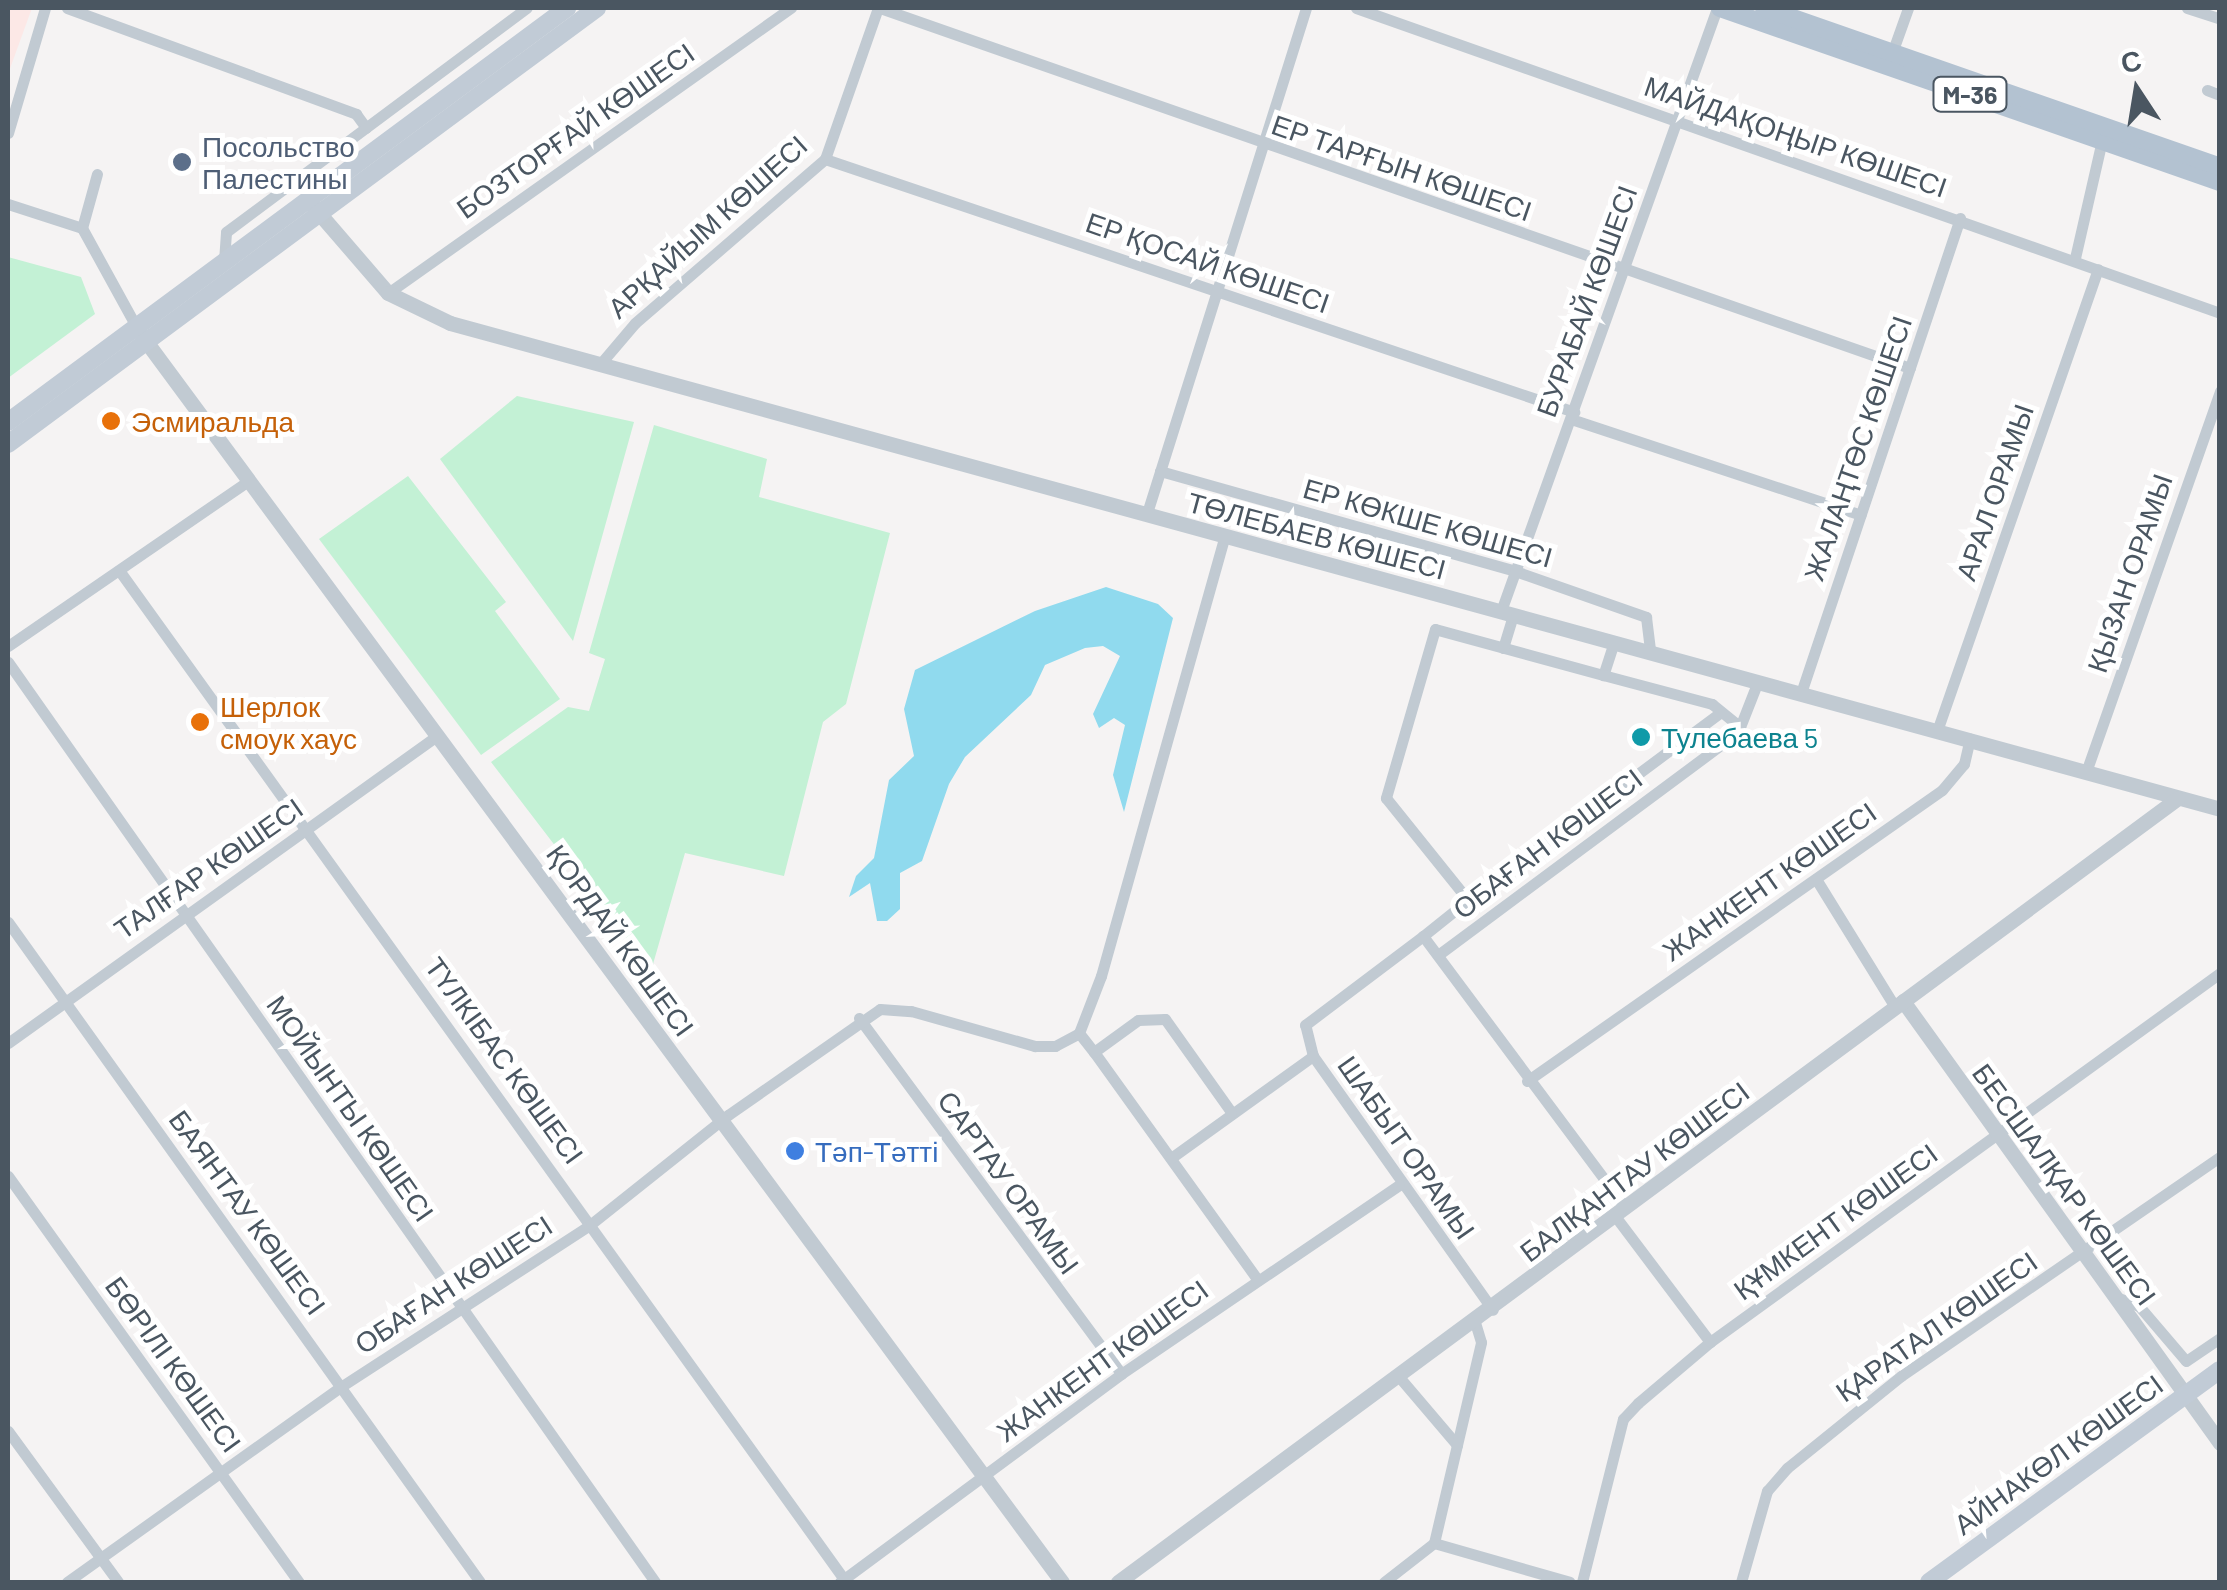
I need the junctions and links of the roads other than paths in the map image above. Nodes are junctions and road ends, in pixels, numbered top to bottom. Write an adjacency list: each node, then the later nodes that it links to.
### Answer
1 (45, 8): 18 (street)
2 (67, 8): 17 (street)
3 (527, 8): 17 (street)
4 (567, 8): 25 (main road)
5 (597, 8): 27 (main road)
6 (791, 8): 35 (street, БОЗТОРҒАЙ КӨШЕСІ)
7 (879, 8): 20 (street, ЕР ТАРҒЫН КӨШЕСІ); 21 (street, АРҚАЙЫМ КӨШЕСІ)
8 (1306, 8): 20 (street)
9 (1356, 8): 16 (street, МАЙДАҚОҢЫР КӨШЕСІ)
10 (1718, 8): 16 (street, БУРАБАЙ КӨШЕСІ); 19 (main road, M-36)
11 (1764, 8): 15 (main road, M-36)
12 (1908, 8): 15 (street)
13 (2187, 8): 14 (street)
14 (2220, 19)
15 (1892, 52): 22 (main road, M-36)
16 (1676, 122): 28 (street, МАЙДАҚОҢЫР КӨШЕСІ); 33 (street, БУРАБАЙ КӨШЕСІ)
17 (366, 128): 31 (street)
18 (8, 133)
19 (2102, 140): 24 (main road, M-36); 30 (street)
20 (1262, 144): 33 (street, ЕР ТАРҒЫН КӨШЕСІ); 34 (street)
21 (826, 159): 34 (street, ЕР ҚОСАЙ КӨШЕСІ); 38 (street, АРҚАЙЫМ КӨШЕСІ)
22 (2220, 167)
23 (96, 174): 29 (street)
24 (2220, 182)
25 (306, 198): 27 (street, ТӨЛЕБАЕВ КӨШЕСІ); 31 (main road)
26 (8, 204): 29 (street)
27 (320, 214): 35 (street, ТӨЛЕБАЕВ КӨШЕСІ); 37 (main road)
28 (1960, 218): 30 (street, МАЙДАҚОҢЫР КӨШЕСІ); 39 (street, ЖАЛАҢТӨС КӨШЕСІ)
29 (82, 228): 37 (street)
30 (2074, 258): 32 (street, МАЙДАҚОҢЫР КӨШЕСІ)
31 (224, 262): 37 (main road)
32 (2098, 268): 36 (street, МАЙДАҚОҢЫР КӨШЕСІ); 62 (street, АРАЛ ОРАМЫ)
33 (1624, 270): 39 (street, ЕР ТАРҒЫН КӨШЕСІ); 41 (street, БУРАБАЙ КӨШЕСІ)
34 (1212, 289): 41 (street, ЕР ҚОСАЙ КӨШЕСІ); 44 (street)
35 (388, 293): 38 (street, ТӨЛЕБАЕВ КӨШЕСІ)
36 (2220, 314)
37 (142, 336): 42 (main road); 43 (main road); 45 (street, ҚОРДАЙ КӨШЕСІ)
38 (601, 363): 46 (street, ТӨЛЕБАЕВ КӨШЕСІ)
39 (1910, 368): 47 (street, ЖАЛАҢТӨС КӨШЕСІ)
40 (2220, 391): 65 (street, ҚЫЗАН ОРАМЫ)
41 (1572, 415): 47 (street, ЕР ҚОСАЙ КӨШЕСІ); 49 (street, БУРАБАЙ КӨШЕСІ)
42 (8, 422)
43 (8, 444)
44 (1160, 472): 46 (street); 49 (street, ЕР КӨКШЕ КӨШЕСІ)
45 (248, 481): 50 (street); 63 (street, ҚОРДАЙ КӨШЕСІ)
46 (1147, 513): 48 (street, ТӨЛЕБАЕВ КӨШЕСІ)
47 (1861, 515): 59 (street, ЖАЛАҢТӨС КӨШЕСІ)
48 (1224, 537): 51 (street, ТӨЛЕБАЕВ КӨШЕСІ); 81 (street)
49 (1514, 571): 51 (street, БУРАБАЙ КӨШЕСІ); 55 (street, ЕР КӨКШЕ КӨШЕСІ)
50 (121, 573): 53 (street); 68 (street, ТҮЛКІБАС КӨШЕСІ)
51 (1507, 613): 52 (street, ТӨЛЕБАЕВ КӨШЕСІ); 54 (street, БУРАБАЙ КӨШЕСІ)
52 (1614, 642): 55 (street, ТӨЛЕБАЕВ КӨШЕСІ); 57 (street)
53 (8, 646)
54 (1503, 648): 57 (street); 72 (street)
55 (1650, 652): 58 (street, ТӨЛЕБАЕВ КӨШЕСІ)
56 (8, 662): 73 (street, МОЙЫНТЫ КӨШЕСІ)
57 (1603, 676): 60 (street)
58 (1758, 681): 59 (street, ТӨЛЕБАЕВ КӨШЕСІ); 61 (street)
59 (1801, 693): 62 (street, ТӨЛЕБАЕВ КӨШЕСІ)
60 (1721, 712): 61 (street); 69 (street)
61 (1740, 727): 70 (street, ОБАҒАН КӨШЕСІ)
62 (1937, 731): 64 (street, ТӨЛЕБАЕВ КӨШЕСІ)
63 (438, 734): 68 (street, ТАЛҒАР КӨШЕСІ); 87 (street, ҚОРДАЙ КӨШЕСІ)
64 (1970, 739): 65 (street, ТӨЛЕБАЕВ КӨШЕСІ); 71 (street, ЖАНКЕНТ КӨШЕСІ)
65 (2086, 772): 66 (street, ТӨЛЕБАЕВ КӨШЕСІ)
66 (2178, 798): 67 (street, ТӨЛЕБАЕВ КӨШЕСІ); 79 (street, БАЛҚАНТАУ КӨШЕСІ)
67 (2220, 809)
68 (307, 829): 73 (street, ТАЛҒАР КӨШЕСІ); 94 (street, ТҮЛКІБАС КӨШЕСІ)
69 (1529, 854): 70 (street); 72 (street)
70 (1546, 875): 76 (street, ОБАҒАН КӨШЕСІ)
71 (1816, 879): 79 (street); 85 (street, ЖАНКЕНТ КӨШЕСІ)
72 (1468, 900): 75 (street)
73 (185, 914): 78 (street, ТАЛҒАР КӨШЕСІ); 98 (street, МОЙЫНТЫ КӨШЕСІ)
74 (8, 922): 78 (street, БАЯНТАУ КӨШЕСІ)
75 (1423, 936): 76 (street); 84 (street)
76 (1438, 955): 85 (street)
77 (2220, 973): 88 (street, ҚҰМКЕНТ КӨШЕСІ)
78 (66, 1002): 82 (street, ТАЛҒАР КӨШЕСІ); 106 (street, БАЯНТАУ КӨШЕСІ)
79 (1899, 1004): 88 (street, БЕСШАЛҚАР КӨШЕСІ); 93 (street, БАЛҚАНТАУ КӨШЕСІ)
80 (859, 1018): 81 (street); 87 (street, ОБАҒАН КӨШЕСІ); 104 (street, САРТАУ ОРАМЫ)
81 (1078, 1033): 83 (street)
82 (8, 1043)
83 (1094, 1052): 86 (street); 90 (street)
84 (1312, 1056): 86 (street, ШАБЫТ ОРАМЫ); 92 (street, ШАБЫТ ОРАМЫ)
85 (1527, 1082): 93 (street)
86 (1231, 1112): 90 (street, ШАБЫТ ОРАМЫ)
87 (721, 1120): 94 (street, ОБАҒАН КӨШЕСІ); 112 (street, ҚОРДАЙ КӨШЕСІ)
88 (1998, 1134): 95 (street, БЕСШАЛҚАР КӨШЕСІ); 102 (street, ҚҰМКЕНТ КӨШЕСІ)
89 (2220, 1157): 95 (street, ҚАРАТАЛ КӨШЕСІ)
90 (1172, 1158): 96 (street)
91 (8, 1176): 111 (street, БӨРІЛІ КӨШЕСІ)
92 (1399, 1185): 96 (street, ЖАНКЕНТ КӨШЕСІ); 99 (street, ШАБЫТ ОРАМЫ)
93 (1621, 1212): 99 (street, БАЛҚАНТАУ КӨШЕСІ); 102 (street)
94 (591, 1224): 98 (street, ОБАҒАН КӨШЕСІ); 115 (street, ТҮЛКІБАС КӨШЕСІ)
95 (2086, 1253): 97 (street, БЕСШАЛҚАР КӨШЕСІ); 126 (street, ҚАРАТАЛ КӨШЕСІ)
96 (1258, 1280): 104 (street, ЖАНКЕНТ КӨШЕСІ)
97 (2114, 1296): 101 (street); 107 (street, БЕСШАЛҚАР КӨШЕСІ)
98 (462, 1310): 106 (street, ОБАҒАН КӨШЕСІ); 120 (street, МОЙЫНТЫ КӨШЕСІ)
99 (1493, 1310): 100 (street, БАЛҚАНТАУ КӨШЕСІ)
100 (1475, 1322): 105 (street, БАЛҚАНТАУ КӨШЕСІ); 110 (street)
101 (2220, 1338)
102 (1710, 1342): 125 (street, ҚҰМКЕНТ КӨШЕСІ)
103 (2220, 1370): 107 (main road, АЙНАКӨЛ КӨШЕСІ)
104 (1121, 1374): 112 (street, ЖАНКЕНТ КӨШЕСІ)
105 (1400, 1378): 110 (street); 122 (street, БАЛҚАНТАУ КӨШЕСІ)
106 (342, 1386): 111 (street, ОБАҒАН КӨШЕСІ); 119 (street, БАЯНТАУ КӨШЕСІ)
107 (2186, 1396): 109 (street, БЕСШАЛҚАР КӨШЕСІ); 127 (main road, АЙНАКӨЛ КӨШЕСІ)
108 (8, 1431): 114 (street)
109 (2220, 1443)
110 (1457, 1445): 113 (street)
111 (221, 1472): 114 (street, ОБАҒАН КӨШЕСІ); 118 (street, БӨРІЛІ КӨШЕСІ)
112 (983, 1477): 115 (street, ЖАНКЕНТ КӨШЕСІ); 121 (street, ҚОРДАЙ КӨШЕСІ)
113 (1434, 1543): 123 (street); 124 (street)
114 (101, 1558): 116 (street, ОБАҒАН КӨШЕСІ); 117 (street)
115 (842, 1581)
116 (67, 1582)
117 (118, 1582)
118 (299, 1582)
119 (480, 1582)
120 (655, 1582)
121 (1062, 1582)
122 (1118, 1582)
123 (1384, 1582)
124 (1570, 1582)
125 (1582, 1582)
126 (1741, 1582)
127 (1929, 1582)

